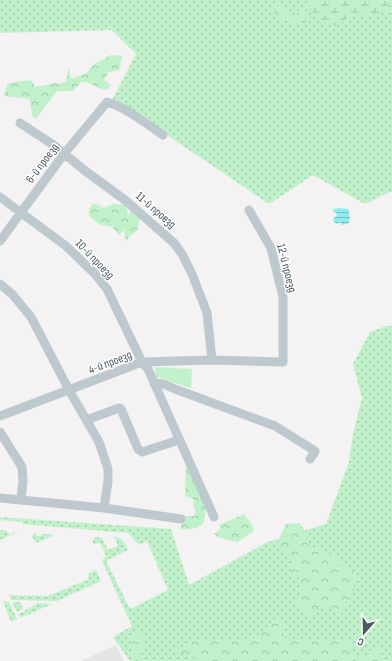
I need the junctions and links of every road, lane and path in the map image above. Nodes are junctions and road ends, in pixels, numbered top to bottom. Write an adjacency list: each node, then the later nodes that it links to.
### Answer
1 (20, 122): 3 (street, 11-й проезд)
2 (163, 135): 3 (street, 6-й проезд)
3 (64, 154): 6 (street, 6-й проезд); 9 (street, 11-й проезд)
4 (0, 197): 6 (street, 10-й проезд)
5 (249, 210): 11 (street, 12-й проезд)
6 (21, 213): 7 (street, 6-й проезд); 10 (street, 10-й проезд)
7 (0, 241)
8 (0, 284): 13 (street)
9 (212, 360): 10 (street, 4-й проезд); 11 (street, 4-й проезд)
10 (142, 362): 12 (street, 10-й проезд); 13 (street, 4-й проезд)
11 (283, 362)
12 (154, 384): 17 (street, 10-й проезд); 18 (street)
13 (69, 390): 14 (street, 4-й проезд); 21 (street)
14 (0, 416)
15 (89, 419): 17 (street)
16 (0, 432): 20 (street)
17 (179, 440): 22 (street, 10-й проезд)
18 (310, 459)
19 (0, 498): 20 (street)
20 (21, 500): 21 (street)
21 (104, 508): 23 (street)
22 (214, 517)
23 (181, 519)

